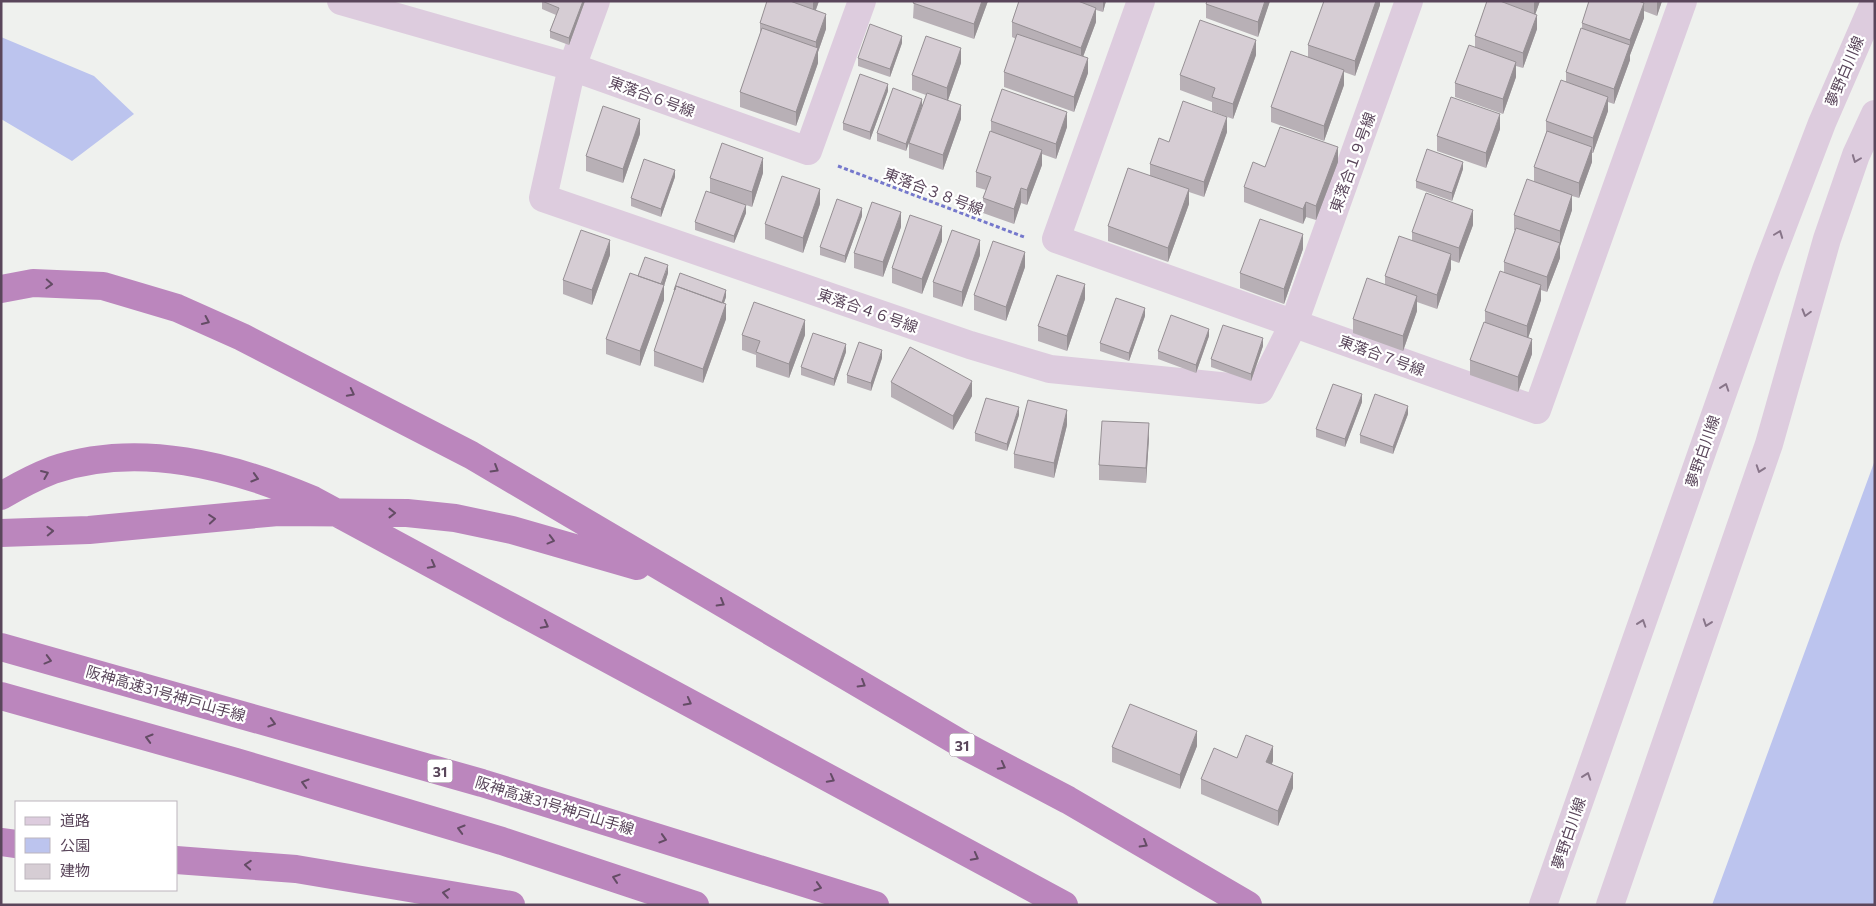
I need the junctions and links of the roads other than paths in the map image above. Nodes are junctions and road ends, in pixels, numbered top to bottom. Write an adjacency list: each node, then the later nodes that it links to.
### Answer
1 (342, 1): 8 (street, 東落合６号線)
2 (596, 1): 8 (street)
3 (862, 1): 8 (street, 東落合６号線)
4 (1141, 1): 11 (street, 東落合７号線)
5 (1409, 1): 11 (street, 東落合１９号線)
6 (1682, 1): 11 (street, 東落合７号線)
7 (1875, 1): 25 (street, 夢野白川線, one-way to 7)
8 (572, 67): 11 (street, 東落合４６号線)
9 (1875, 114): 26 (street, one-way to 26)
10 (1, 289): 14 (highway, 31, one-way to 14)
11 (1294, 324)
12 (1, 496): 23 (highway, one-way to 23)
13 (1, 533): 14 (highway, 31, one-way to 14)
14 (679, 579): 24 (highway, 31, one-way to 24)
15 (1, 647): 22 (highway, 阪神高速31号神戸山手線 / 31, one-way to 22)
16 (1, 696): 21 (highway, one-way to 16)
17 (1, 842): 18 (highway)
18 (15, 844)
19 (178, 860): 20 (highway, one-way to 19)
20 (511, 905)
21 (695, 905)
22 (875, 905)
23 (1064, 905)
24 (1248, 905)
25 (1543, 905)
26 (1610, 905)

